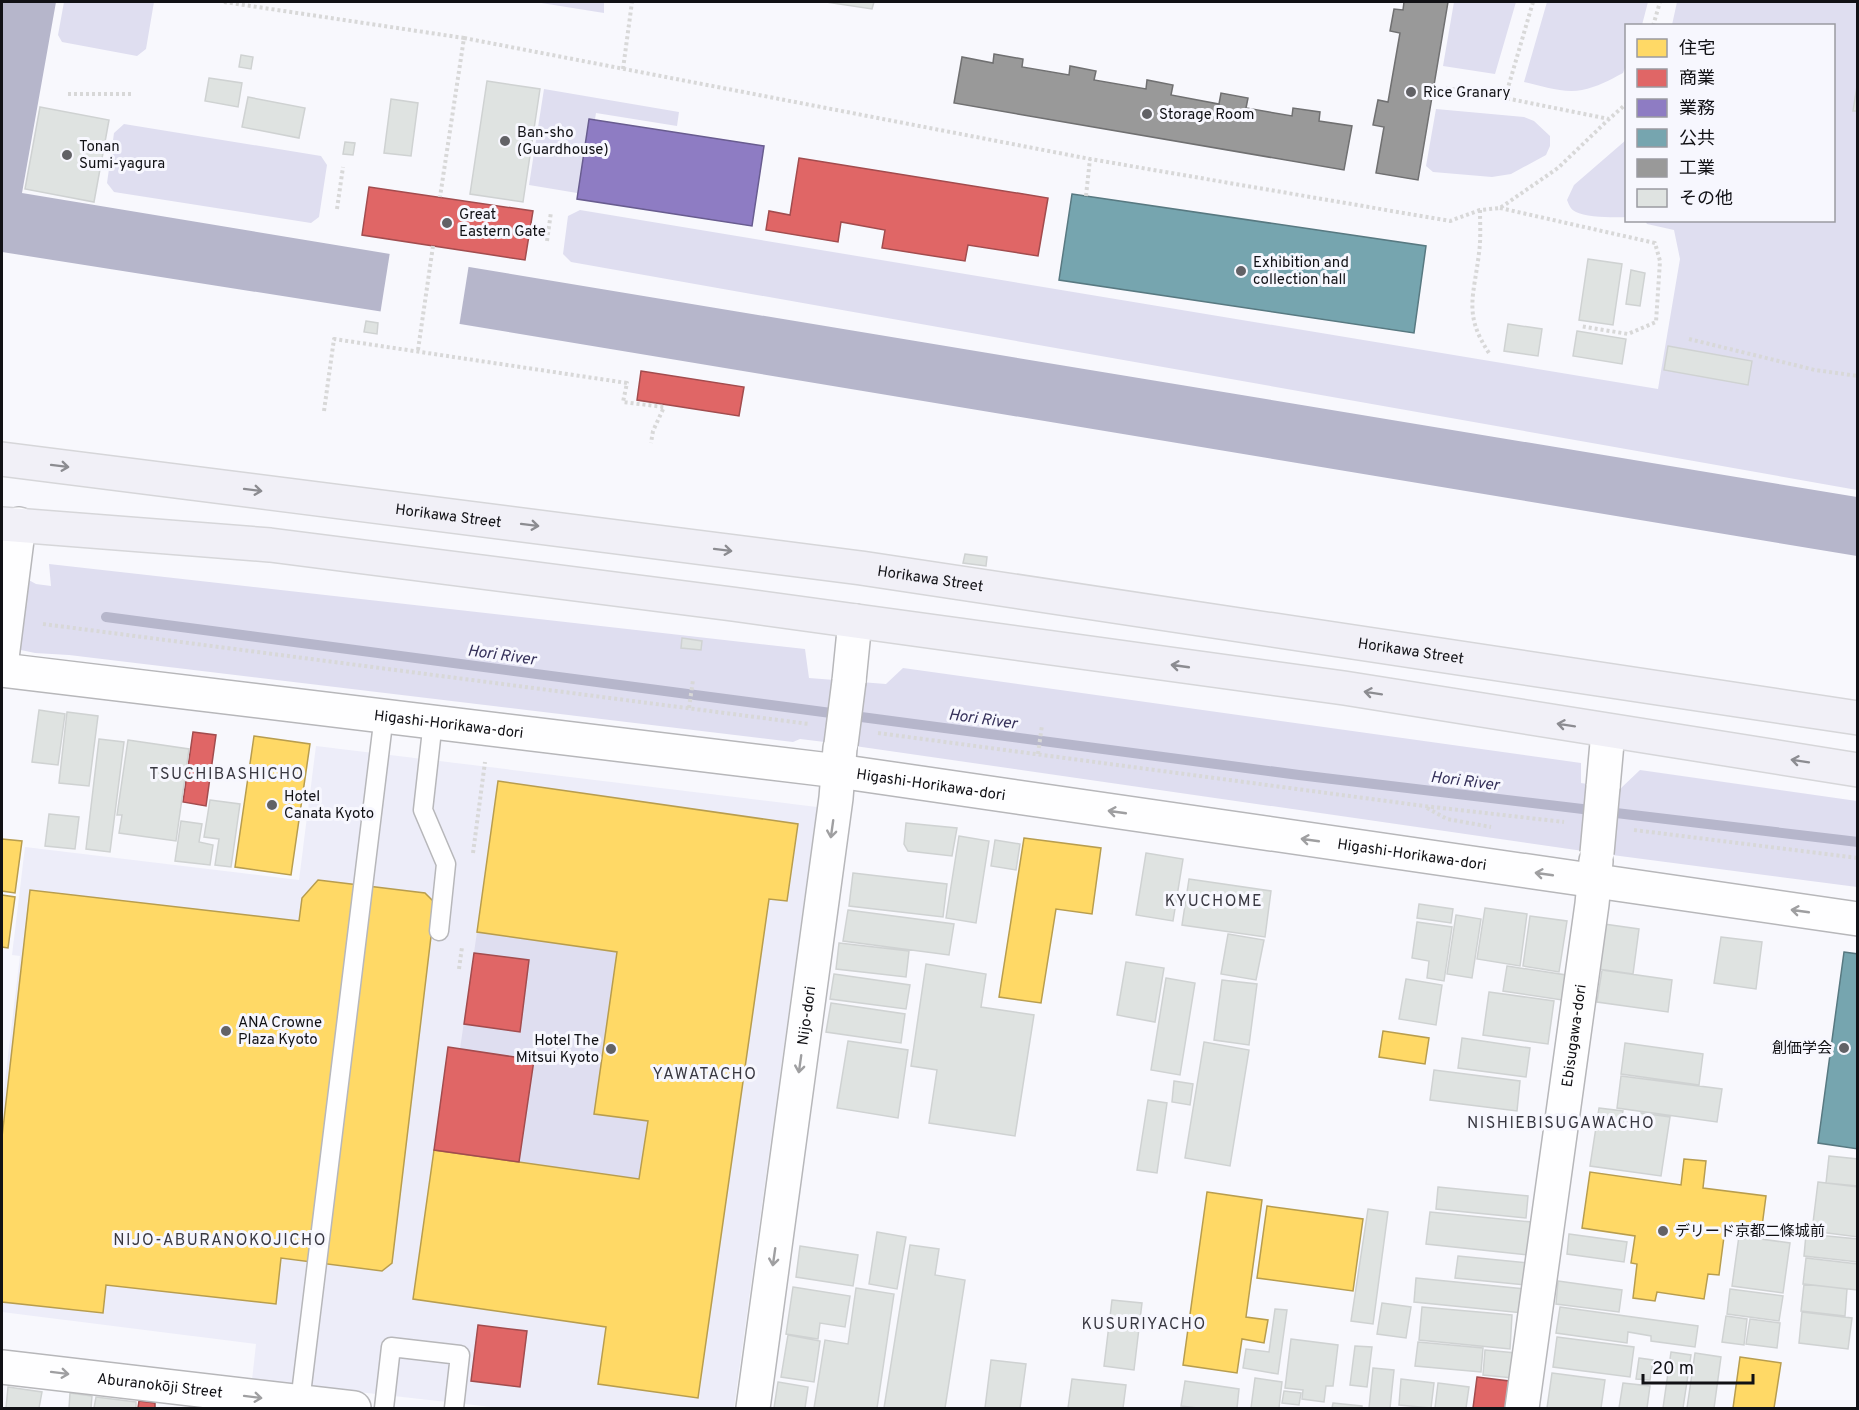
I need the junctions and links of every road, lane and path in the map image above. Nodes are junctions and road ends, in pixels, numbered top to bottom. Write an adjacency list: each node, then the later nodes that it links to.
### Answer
1 (224, 2): 6 (path)
2 (632, 2): 7 (path)
3 (1533, 2): 11 (path)
4 (1660, 2): 5 (path)
5 (1654, 24)
6 (464, 38): 7 (path); 17 (path)
7 (623, 69): 14 (path)
8 (1446, 88): 11 (path)
9 (133, 93): 10 (path)
10 (68, 94)
11 (1505, 98): 13 (path)
12 (1625, 105): 13 (path)
13 (1609, 118): 18 (path)
14 (1090, 159): 16 (path); 20 (path)
15 (343, 167): 19 (path)
16 (1086, 196)
17 (440, 198)
18 (1500, 208): 20 (path); 24 (path)
19 (338, 209)
20 (1480, 210): 27 (path)
21 (551, 212): 22 (path)
22 (547, 241)
23 (433, 246): 26 (path)
24 (1580, 326)
25 (1689, 339): 28 (path)
26 (418, 350): 29 (path); 30 (path)
27 (1489, 353)
28 (1857, 376)
29 (324, 411)
30 (651, 443)
31 (2, 459): 39 (main road, Horikawa Street, one-way to 39)
32 (10, 524): 33 (main road); 35 (street)
33 (855, 621): 44 (main road, one-way to 33); 46 (street, Nijo-dori, bridge)
34 (33, 622): 37 (path)
35 (2, 658): 38 (street, Higashi-Horikawa-dori)
36 (693, 680): 37 (path)
37 (689, 708): 41 (path)
38 (384, 715): 40 (street, Higashi-Horikawa-dori); 57 (lane)
39 (1857, 718)
40 (433, 721): 46 (street, Higashi-Horikawa-dori); 55 (lane)
41 (802, 723)
42 (1042, 725): 45 (path)
43 (871, 732): 45 (path)
44 (1608, 732): 47 (main road, one-way to 44); 53 (street, Ebisugawa-dori, bridge)
45 (1038, 754): 48 (path)
46 (840, 757): 53 (street, Higashi-Horikawa-dori, one-way to 46); 61 (street, Nijo-dori, one-way to 61)
47 (1857, 770)
48 (1424, 806): 49 (path); 50 (path)
49 (1566, 822)
50 (1498, 828)
51 (1633, 830): 52 (path)
52 (1857, 858)
53 (1595, 867): 54 (street, Higashi-Horikawa-dori, one-way to 53); 62 (street, Ebisugawa-dori)
54 (1857, 919)
55 (439, 931)
56 (2, 1366): 57 (street, Aburanokōji Street, one-way to 57)
57 (300, 1402): 58 (street, Aburanokōji Street)
58 (354, 1408)
59 (384, 1408): 60 (lane)
60 (454, 1408)
61 (753, 1408)
62 (1522, 1408)

